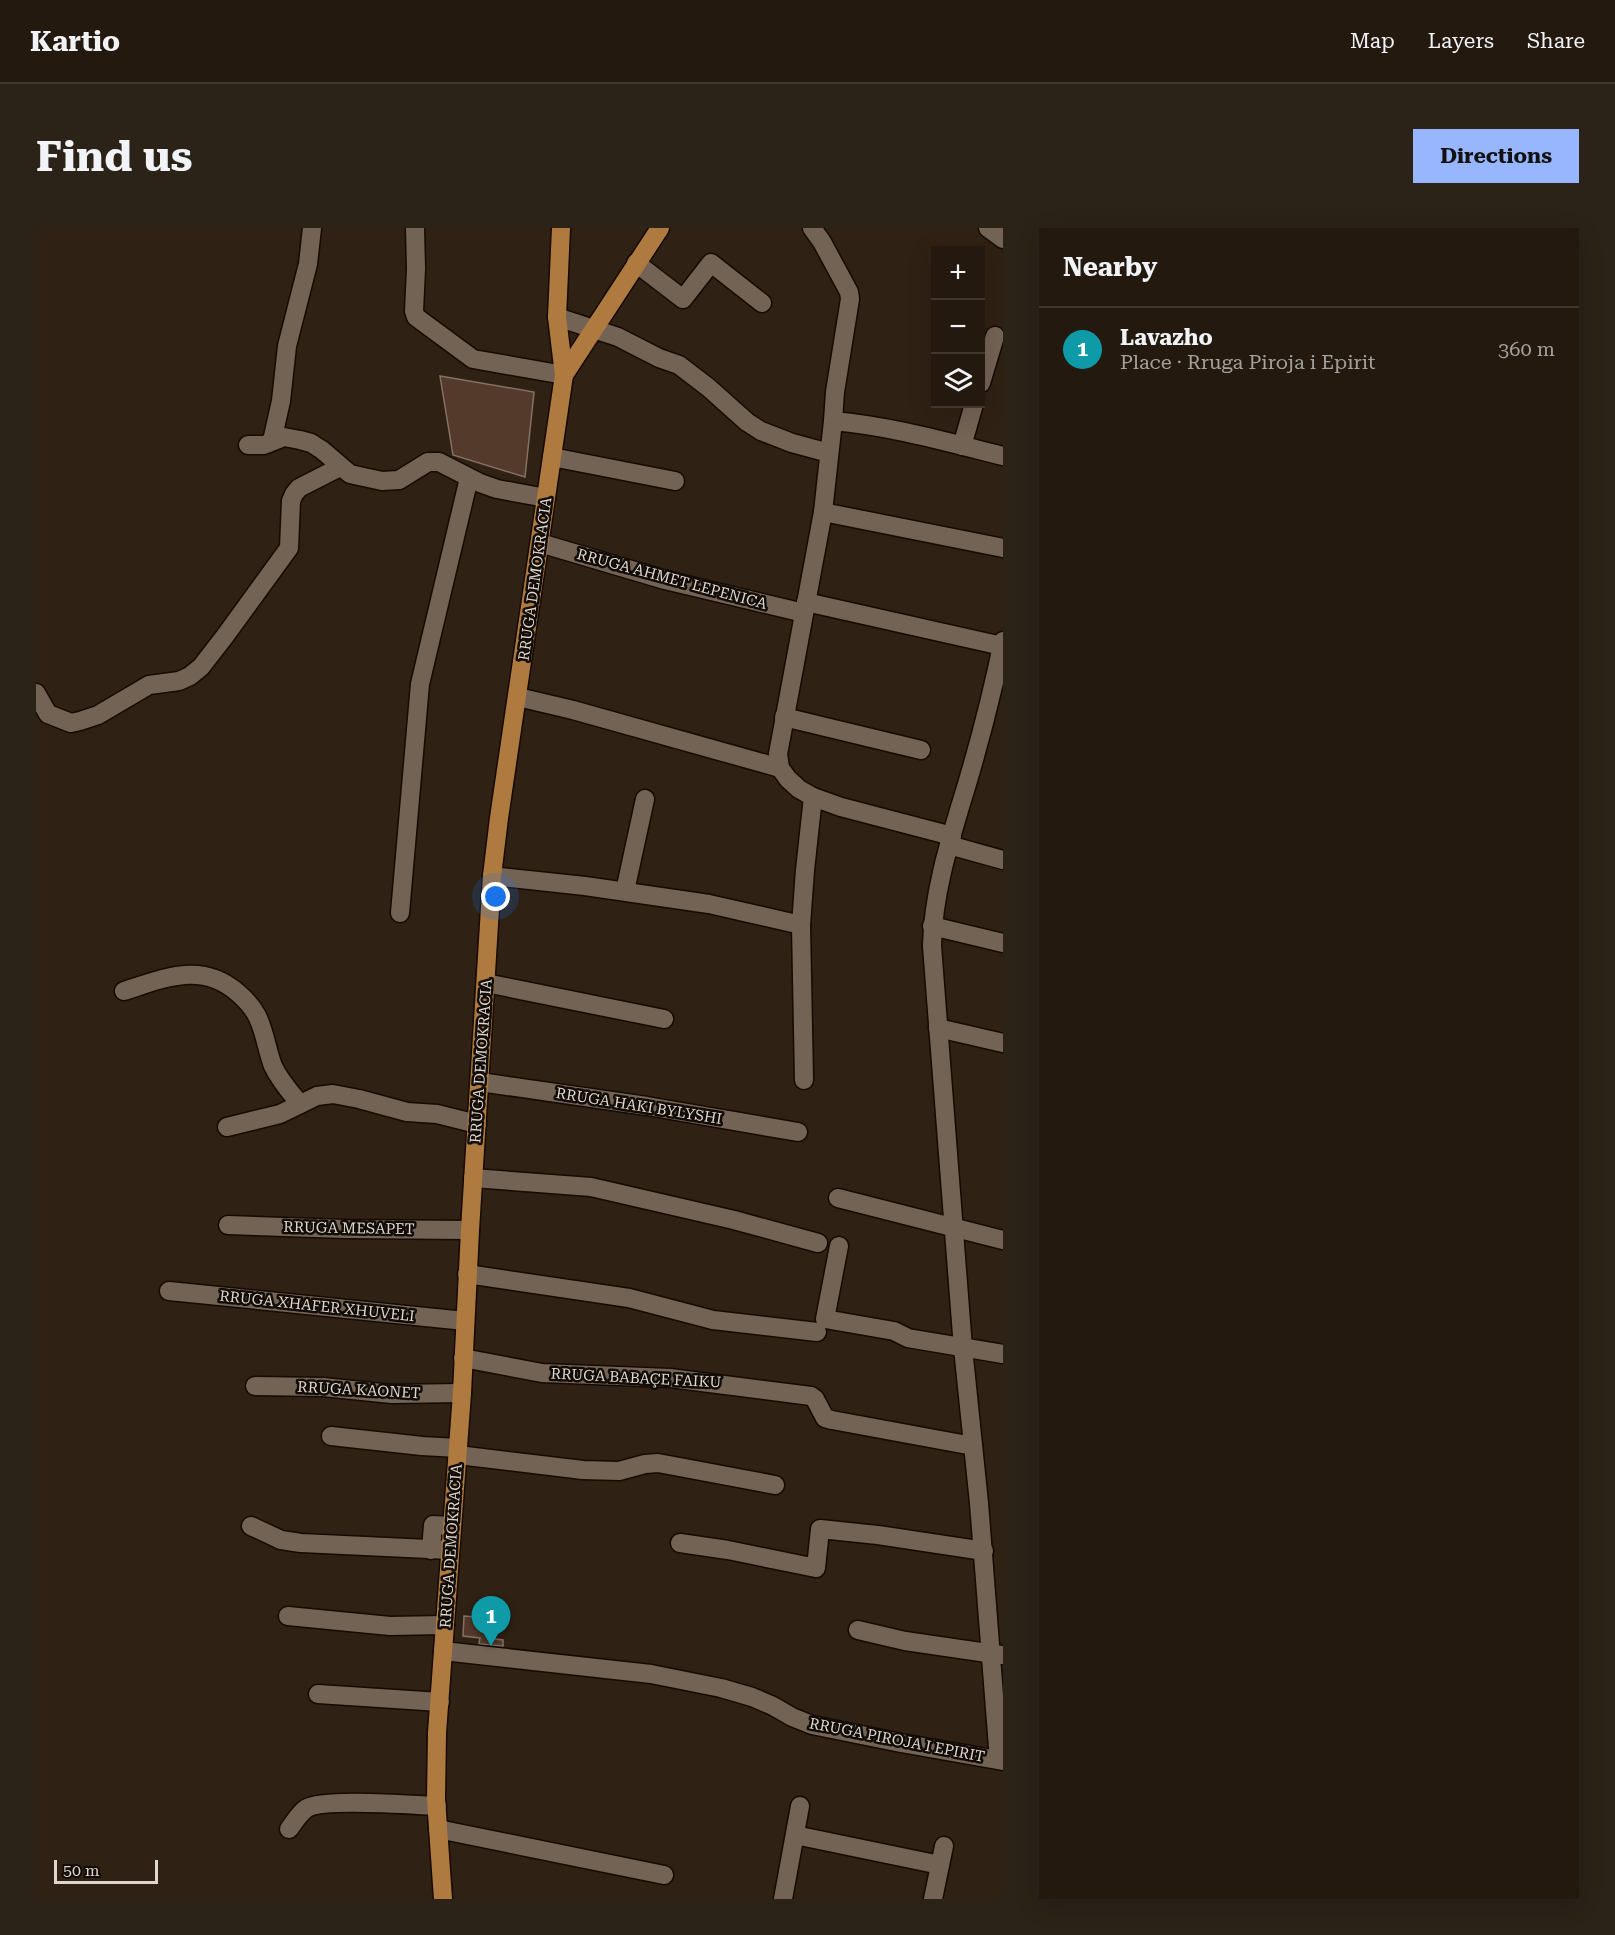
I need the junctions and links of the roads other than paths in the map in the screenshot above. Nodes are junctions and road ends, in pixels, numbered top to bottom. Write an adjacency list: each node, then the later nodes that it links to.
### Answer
1 (312, 228): 17 (street)
2 (415, 228): 14 (street)
3 (561, 228): 10 (main road, RRUGA DEMOKRACIA)
4 (660, 228): 8 (main road)
5 (812, 228): 16 (street)
6 (988, 228): 7 (street)
7 (1003, 239)
8 (636, 263): 9 (street); 11 (main road)
9 (762, 303)
10 (557, 317): 11 (street); 14 (main road, RRUGA DEMOKRACIA)
11 (594, 328): 14 (main road); 20 (street)
12 (995, 336): 13 (street)
13 (985, 370)
14 (564, 375): 22 (main road, RRUGA DEMOKRACIA)
15 (973, 408): 19 (street)
16 (833, 421): 19 (street); 20 (street)
17 (272, 441): 18 (street); 23 (street)
18 (248, 445)
19 (962, 446): 21 (street)
20 (829, 453): 27 (street)
21 (1003, 456)
22 (552, 457): 25 (street); 26 (main road, RRUGA DEMOKRACIA)
23 (340, 467): 24 (street); 32 (street)
24 (469, 478): 26 (street); 44 (street)
25 (675, 481)
26 (546, 498): 28 (main road, RRUGA DEMOKRACIA)
27 (824, 512): 29 (street); 30 (street)
28 (540, 543): 30 (street, RRUGA AHMET LEPENICA); 33 (main road, RRUGA DEMOKRACIA)
29 (1003, 548)
30 (805, 608): 31 (street, RRUGA AHMET LEPENICA); 35 (street)
31 (1003, 643): 34 (street)
32 (36, 693)
33 (518, 697): 37 (street); 42 (main road, RRUGA DEMOKRACIA)
34 (996, 707): 40 (street)
35 (784, 717): 36 (street); 37 (street)
36 (921, 750)
37 (780, 768): 38 (street)
38 (813, 797): 40 (street); 45 (street)
39 (645, 800): 43 (street)
40 (950, 840): 41 (street); 46 (street)
41 (1003, 860)
42 (492, 876): 43 (street); 48 (main road, RRUGA DEMOKRACIA)
43 (625, 891): 45 (street)
44 (400, 913)
45 (801, 925): 53 (street)
46 (932, 926): 47 (street); 51 (street)
47 (1003, 943)
48 (486, 983): 50 (street); 54 (main road, RRUGA DEMOKRACIA)
49 (124, 991): 55 (street)
50 (664, 1019)
51 (938, 1028): 52 (street); 62 (street)
52 (1003, 1043)
53 (804, 1080)
54 (480, 1082): 56 (main road, RRUGA DEMOKRACIA); 58 (street, RRUGA HAKI BYLYSHI)
55 (300, 1104): 56 (street); 57 (street)
56 (477, 1124): 59 (main road, RRUGA DEMOKRACIA)
57 (227, 1127)
58 (798, 1132)
59 (473, 1178): 63 (main road, RRUGA DEMOKRACIA); 65 (street)
60 (838, 1198): 62 (street)
61 (228, 1225): 63 (street, RRUGA MESAPET)
62 (954, 1227): 64 (street); 71 (street)
63 (470, 1230): 67 (main road, RRUGA DEMOKRACIA)
64 (1003, 1240)
65 (818, 1243)
66 (838, 1246): 71 (street)
67 (467, 1274): 69 (main road, RRUGA DEMOKRACIA); 70 (street)
68 (169, 1291): 69 (street, RRUGA XHAFER XHUVELI)
69 (465, 1321): 73 (main road, RRUGA DEMOKRACIA)
70 (817, 1332)
71 (963, 1348): 72 (street); 77 (street)
72 (1003, 1354)
73 (464, 1358): 75 (main road, RRUGA DEMOKRACIA); 77 (street, RRUGA BABAÇE FAIKU)
74 (255, 1386): 75 (street, RRUGA KAONET)
75 (462, 1393): 78 (main road, RRUGA DEMOKRACIA)
76 (331, 1436): 78 (street)
77 (973, 1446): 85 (street)
78 (458, 1452): 79 (street); 81 (main road, RRUGA DEMOKRACIA)
79 (775, 1485)
80 (251, 1526): 83 (street)
81 (451, 1526): 83 (street); 84 (main road, RRUGA DEMOKRACIA)
82 (680, 1543): 85 (street)
83 (431, 1550): 84 (street)
84 (450, 1550): 87 (main road, RRUGA DEMOKRACIA)
85 (984, 1551): 90 (street)
86 (288, 1616): 87 (street)
87 (445, 1625): 89 (main road, RRUGA DEMOKRACIA)
88 (858, 1630): 90 (street)
89 (443, 1650): 92 (main road, RRUGA DEMOKRACIA); 93 (street, RRUGA PIROJA I EPIRIT)
90 (997, 1654): 93 (street)
91 (318, 1694): 92 (street)
92 (440, 1702): 94 (main road, RRUGA DEMOKRACIA)
93 (1001, 1760)
94 (436, 1806): 96 (street); 97 (main road, RRUGA DEMOKRACIA)
95 (800, 1806): 98 (street)
96 (289, 1829)
97 (438, 1829): 101 (street); 102 (main road, RRUGA DEMOKRACIA)
98 (795, 1835): 100 (street); 103 (street)
99 (944, 1846): 100 (street)
100 (940, 1865): 104 (street)
101 (664, 1875)
102 (443, 1899)
103 (783, 1899)
104 (933, 1899)

